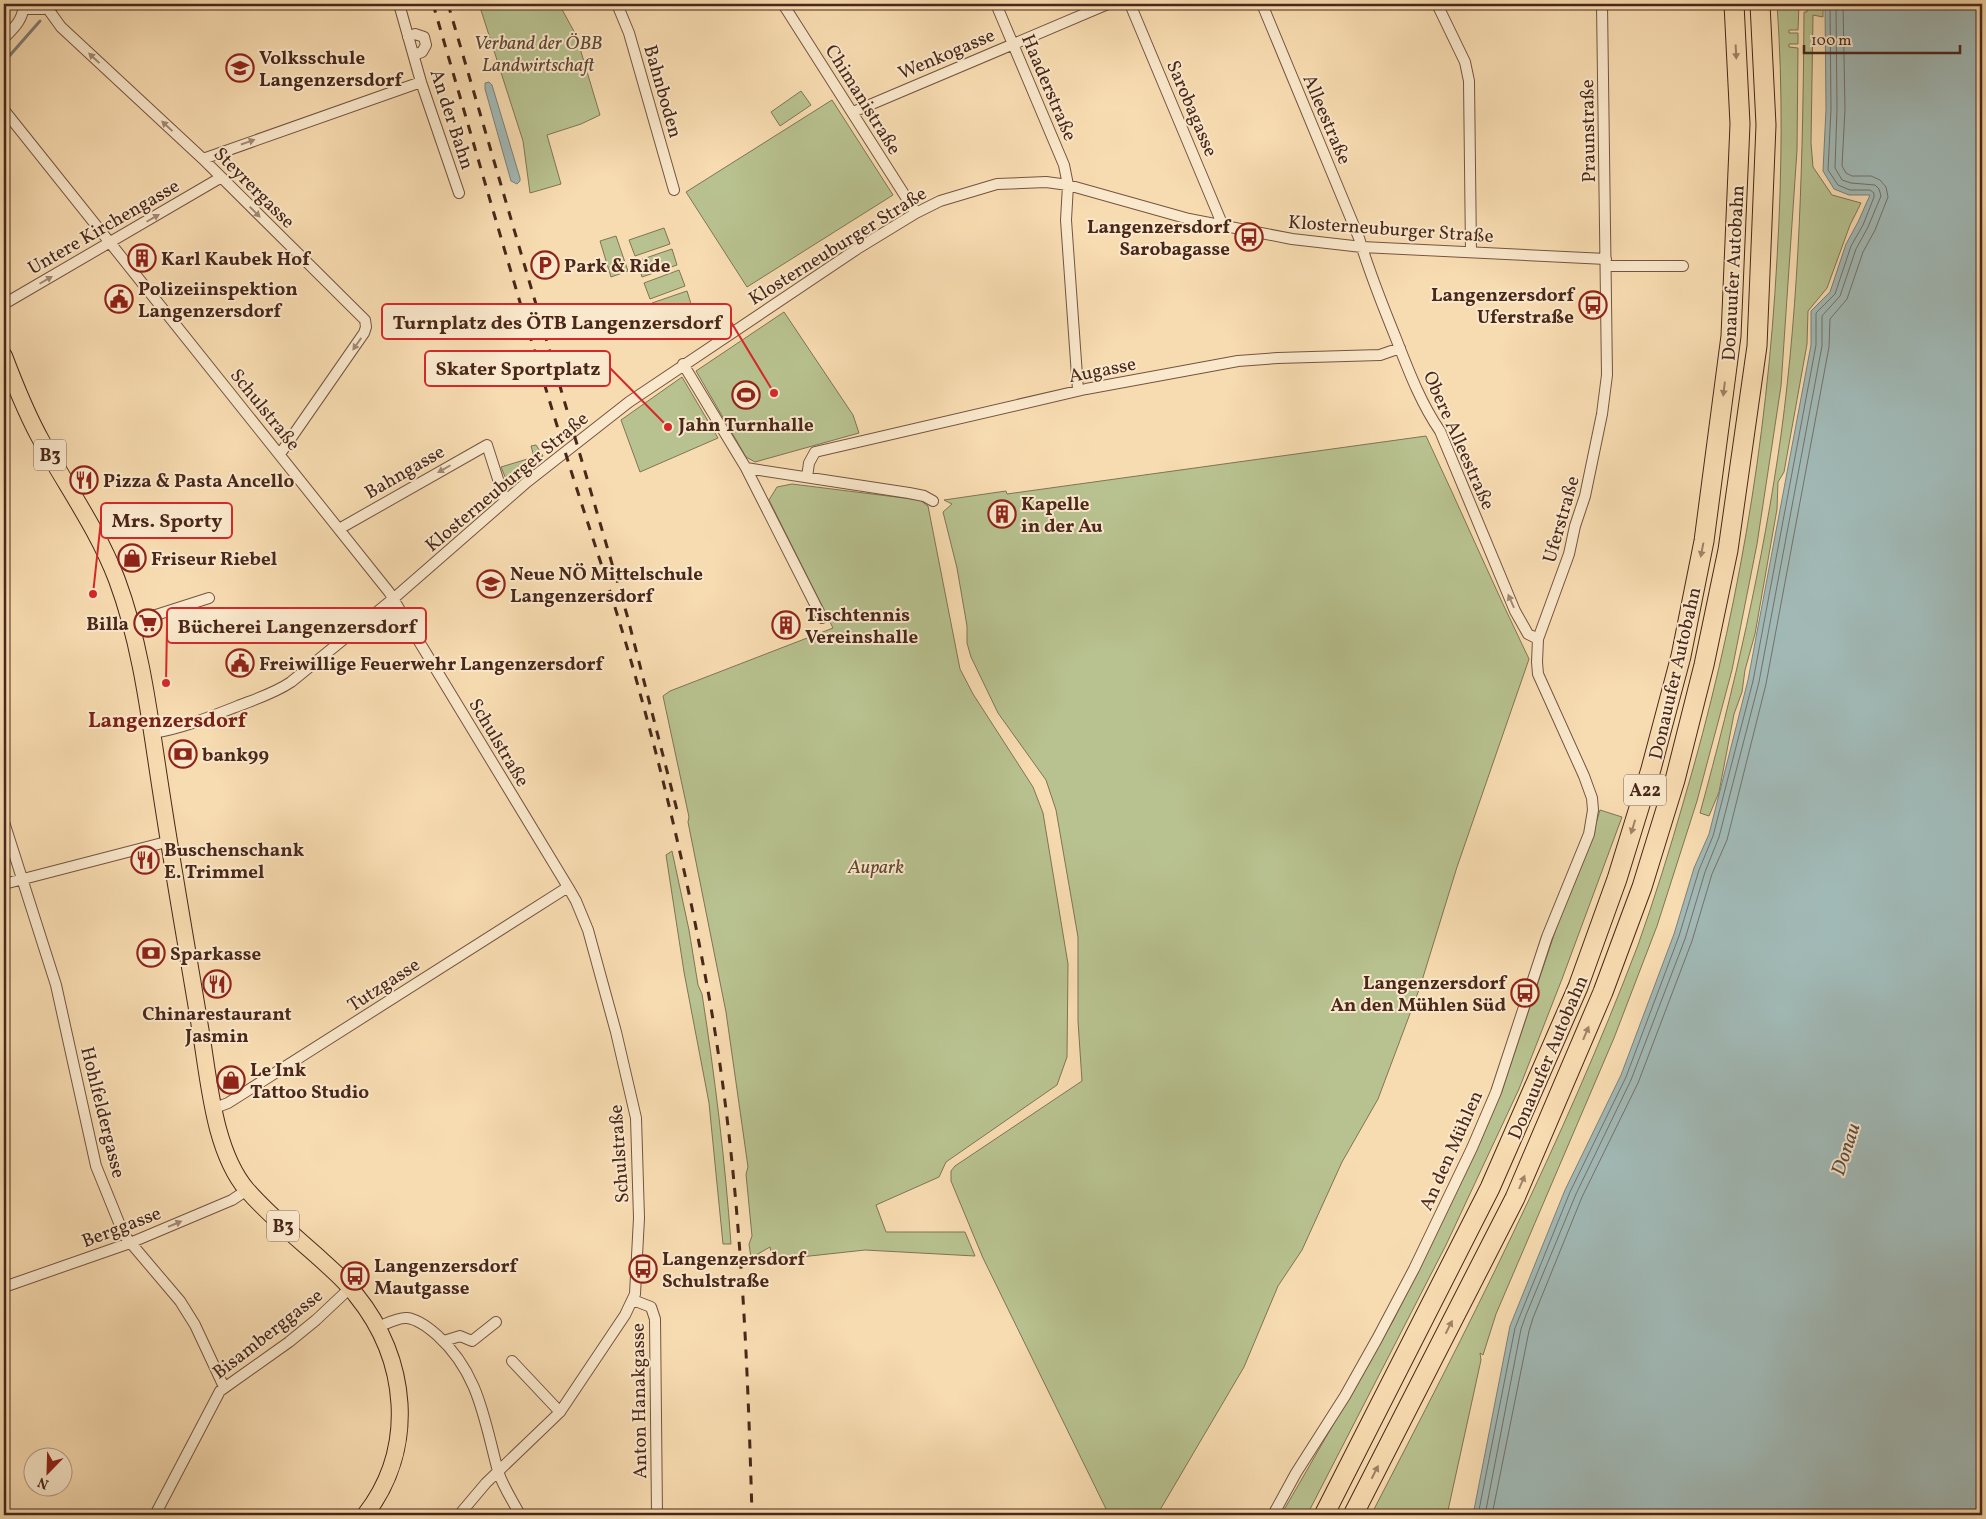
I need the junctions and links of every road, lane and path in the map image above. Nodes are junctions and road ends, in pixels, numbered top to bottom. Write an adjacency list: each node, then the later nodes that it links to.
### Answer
1 (399, 4): 14 (street, An der Bahn)
2 (617, 4): 24 (street, Bahnboden)
3 (783, 4): 20 (street, Chimanistraße)
4 (996, 4): 16 (street, Haaderstraße)
5 (1108, 4): 16 (street, Wenkogasse)
6 (1130, 4): 27 (street, Sarobagasse)
7 (1262, 4): 29 (street, Alleestraße)
8 (1436, 4): 30 (street)
9 (1602, 4): 31 (street, Praunstraße)
10 (1734, 4): 75 (highway, Donauufer Autobahn / A22, one-way to 75)
11 (1760, 4): 76 (highway, Donauufer Autobahn / A22, one-way to 11)
12 (53, 6): 13 (street); 21 (street, Steyrergasse, one-way to 12)
13 (23, 7): 15 (street)
14 (408, 37): 17 (street, An der Bahn); 17 (street, An der Bahn)
15 (4, 38)
16 (1012, 44): 20 (street, Wenkogasse); 23 (street, Haaderstraße)
17 (414, 55): 18 (street, An der Bahn)
18 (422, 82): 21 (street, one-way to 18); 25 (street, An der Bahn)
19 (4, 110): 28 (street, Schulstraße)
20 (853, 112): 26 (street, Chimanistraße)
21 (202, 159): 22 (street, Steyrergasse)
22 (220, 178): 28 (street, Untere Kirchengasse, one-way to 22); 38 (street, Steyrergasse, one-way to 38)
23 (1068, 185): 26 (street, Klosterneuburger Straße); 27 (street, Klosterneuburger Straße); 37 (street, Haaderstraße)
24 (674, 190)
25 (459, 193)
26 (916, 213): 36 (street, Klosterneuburger Straße)
27 (1223, 226): 29 (street, Klosterneuburger Straße)
28 (110, 242): 33 (street, Untere Kirchengasse, one-way to 28); 38 (street, Schulstraße)
29 (1362, 247): 30 (street, Klosterneuburger Straße); 34 (street, Obere Alleestraße)
30 (1471, 252): 31 (street, Klosterneuburger Straße)
31 (1606, 262): 32 (street, Klosterneuburger Straße); 48 (street, Uferstraße)
32 (1683, 266)
33 (4, 304)
34 (1400, 348): 37 (street, Augasse); 48 (street, Obere Alleestraße, one-way to 34)
35 (4, 356): 47 (main road, B3)
36 (683, 364): 39 (street); 41 (street, Klosterneuburger Straße)
37 (1078, 390): 40 (street, Augasse)
38 (280, 454): 43 (street, Schulstraße)
39 (746, 468): 40 (street); 46 (street)
40 (807, 477): 42 (street)
41 (505, 501): 43 (street, Bahngasse, one-way to 43); 45 (street, Klosterneuburger Straße)
42 (932, 501)
43 (339, 529): 45 (street, Schulstraße)
44 (209, 598): 47 (street)
45 (393, 599): 49 (street, Klosterneuburger Straße); 55 (street, Schulstraße)
46 (822, 618)
47 (131, 623): 49 (main road, B3)
48 (1538, 639): 50 (street, Uferstraße)
49 (153, 734): 52 (main road, B3)
50 (1584, 776): 74 (street, An den Mühlen)
51 (4, 822): 53 (street, Hohlfeldergasse)
52 (170, 841): 53 (street); 56 (main road, B3)
53 (23, 880): 54 (street); 58 (street, Hohlfeldergasse)
54 (4, 884)
55 (568, 887): 56 (street, Tutzgasse); 61 (street, Schulstraße)
56 (215, 1108): 57 (main road, B3)
57 (247, 1190): 58 (street, Berggasse, one-way to 57); 60 (main road, B3)
58 (130, 1242): 59 (street, Berggasse); 66 (street, Hohlfeldergasse)
59 (4, 1287)
60 (350, 1288): 63 (main road, B3); 66 (street, Bisamberggasse)
61 (633, 1300): 67 (street, Schulstraße); 73 (street, Anton Hanakgasse)
62 (496, 1322): 64 (street)
63 (378, 1327): 64 (street); 70 (main road, B3)
64 (444, 1341): 68 (street)
65 (512, 1361): 67 (street)
66 (224, 1387): 69 (street, Bisamberggasse)
67 (560, 1412): 68 (street, Schulstraße)
68 (498, 1470): 71 (street, Schulstraße); 72 (street)
69 (155, 1515)
70 (365, 1515)
71 (459, 1515)
72 (520, 1515)
73 (657, 1515)
74 (1273, 1515)
75 (1324, 1515)
76 (1352, 1515)

